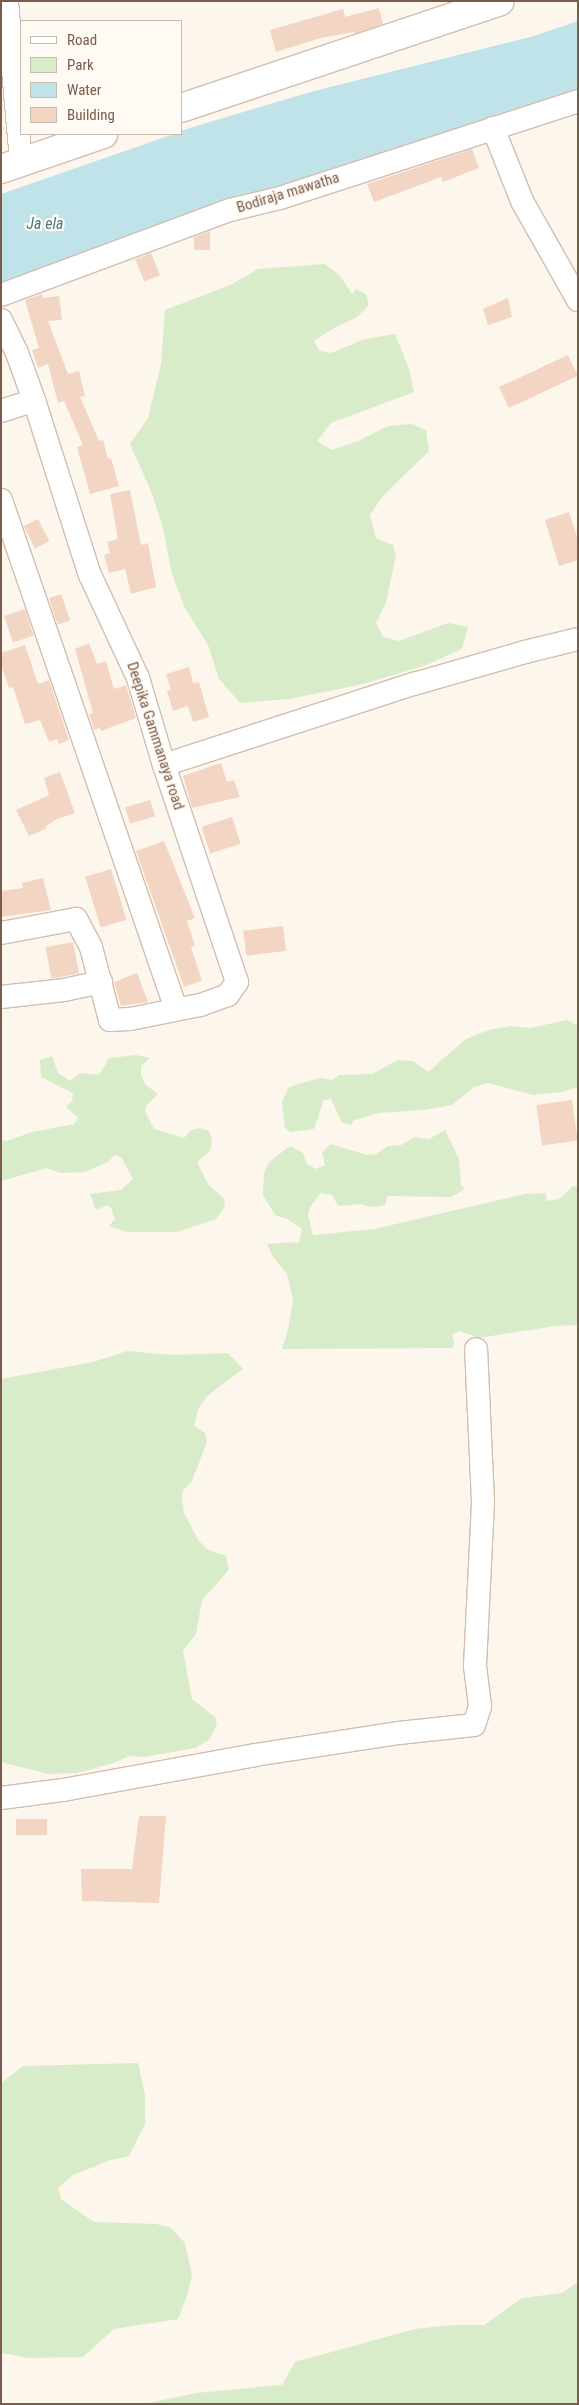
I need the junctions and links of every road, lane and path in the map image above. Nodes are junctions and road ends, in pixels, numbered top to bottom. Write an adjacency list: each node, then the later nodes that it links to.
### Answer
1 (7, 1): 7 (street)
2 (500, 1): 4 (street)
3 (578, 100): 5 (street, Bodiraja mawatha)
4 (182, 108)
5 (493, 128): 8 (street, Bodiraja mawatha); 9 (street)
6 (100, 135): 7 (street)
7 (11, 165)
8 (1, 295)
9 (578, 300)
10 (1, 320): 11 (street, Deepika Gammanaya road)
11 (34, 400): 12 (street); 15 (street, Deepika Gammanaya road)
12 (1, 411)
13 (1, 500): 19 (street)
14 (578, 639): 15 (street)
15 (164, 765): 19 (street, Deepika Gammanaya road)
16 (1, 933): 17 (street, Deepika Gammanaya road)
17 (101, 982): 18 (street); 19 (street, Deepika Gammanaya road)
18 (1, 997)
19 (176, 1009)
20 (476, 1349): 21 (street)
21 (1, 1798)

